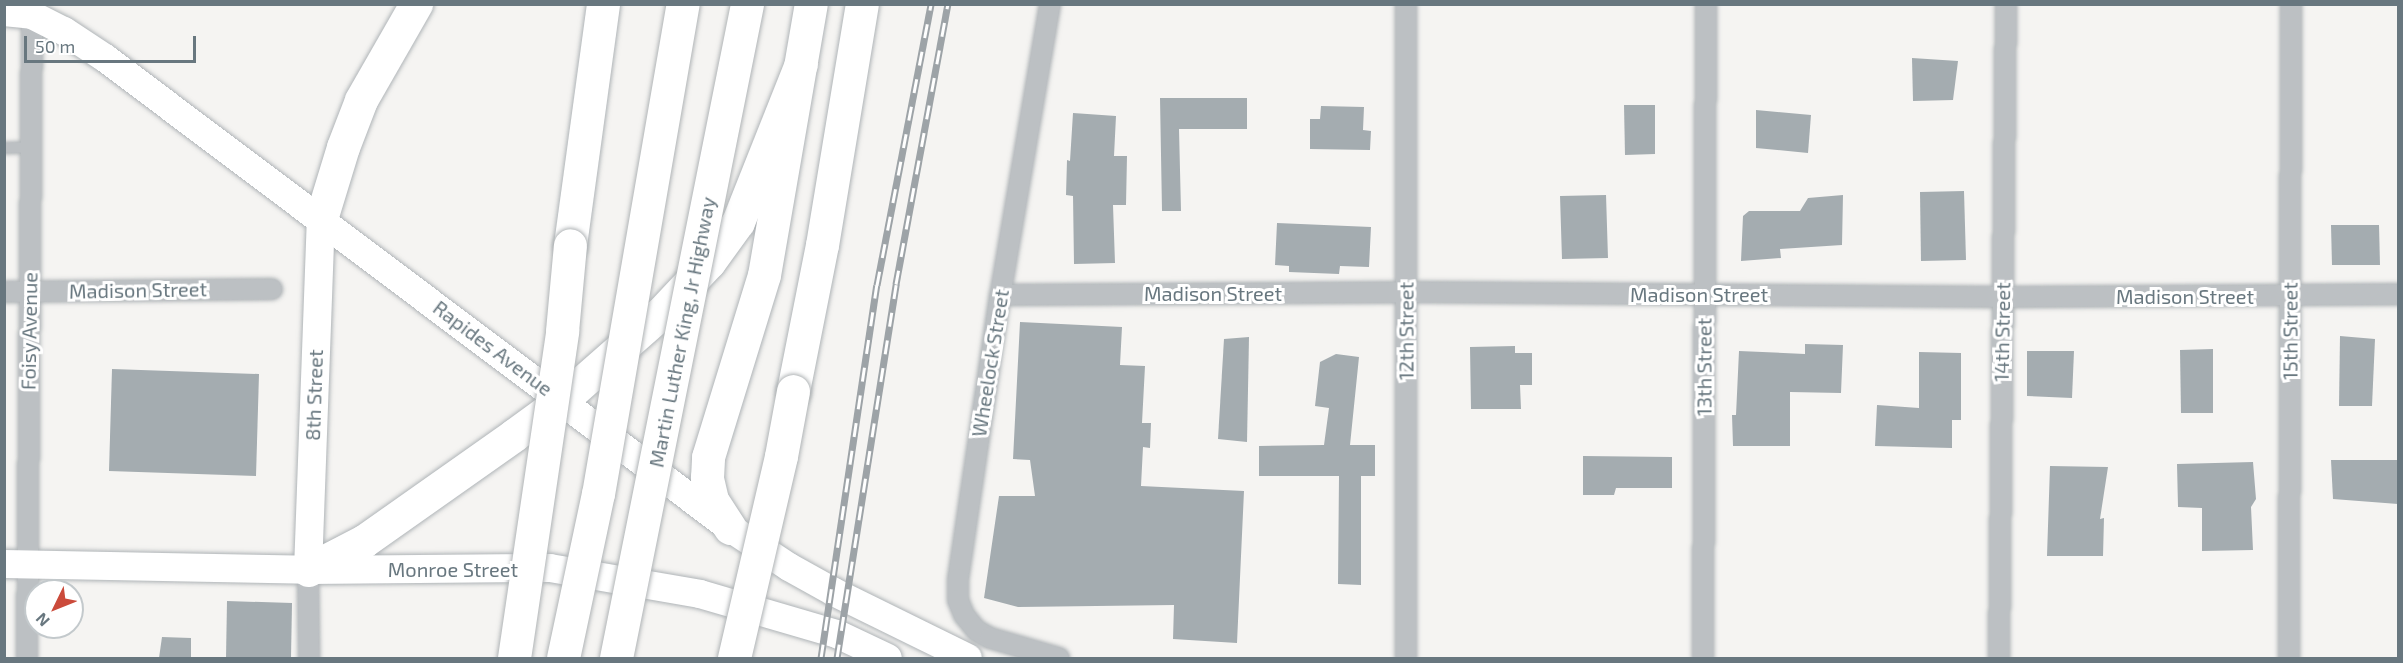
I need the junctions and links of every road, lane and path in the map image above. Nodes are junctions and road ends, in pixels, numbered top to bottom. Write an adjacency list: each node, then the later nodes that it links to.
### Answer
1 (416, 4): 16 (highway)
2 (603, 4): 33 (highway, bridge)
3 (683, 4): 34 (highway, bridge)
4 (747, 4): 35 (highway, Martin Luther King, Jr Highway, bridge)
5 (811, 4): 13 (highway)
6 (862, 4): 36 (highway, bridge)
7 (1050, 4): 23 (street, Wheelock Street)
8 (1406, 4): 20 (street, 12th Street)
9 (1706, 4): 21 (street, 13th Street)
10 (2006, 4): 25 (street, 14th Street)
11 (2291, 4): 24 (street, 15th Street)
12 (23, 11): 14 (street, Foisy Avenue); 16 (main road, Rapides Avenue)
13 (801, 64): 26 (highway); 27 (highway)
14 (30, 147): 15 (lane); 18 (street, Foisy Avenue)
15 (4, 148)
16 (321, 219): 26 (main road, Rapides Avenue); 29 (main road, 8th Street)
17 (272, 289): 18 (street, Madison Street)
18 (29, 291): 19 (street, Madison Street); 28 (street, Foisy Avenue)
19 (4, 292)
20 (1406, 292): 21 (street, Madison Street); 23 (street, Madison Street); 39 (street, 12th Street)
21 (1705, 293): 25 (street, Madison Street); 40 (street, 13th Street)
22 (2398, 294): 24 (street, Madison Street)
23 (1000, 295): 38 (street, Wheelock Street)
24 (2290, 296): 25 (street, Madison Street); 42 (street, 15th Street)
25 (2002, 297): 41 (street, 14th Street)
26 (562, 400): 27 (main road, Rapides Avenue); 29 (highway)
27 (730, 528): 30 (main road, Rapides Avenue)
28 (16, 564): 29 (main road, Monroe Street); 31 (street, Foisy Avenue)
29 (308, 570): 32 (street); 37 (main road, Monroe Street)
30 (968, 657)
31 (27, 658)
32 (309, 658)
33 (514, 658)
34 (563, 658)
35 (616, 658)
36 (734, 658)
37 (888, 658)
38 (1059, 658)
39 (1406, 658)
40 (1703, 658)
41 (1999, 658)
42 (2289, 658)

